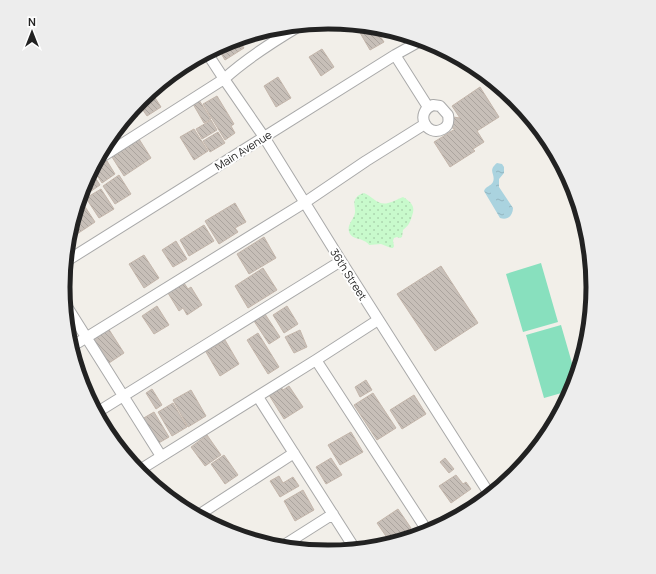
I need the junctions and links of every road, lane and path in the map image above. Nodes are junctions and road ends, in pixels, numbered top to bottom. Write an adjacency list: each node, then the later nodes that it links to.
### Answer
1 (289, 32): 3 (street)
2 (277, 34): 3 (street)
3 (279, 38): 7 (street)
4 (414, 44): 5 (street, Main Avenue)
5 (395, 55): 8 (street); 10 (street, Main Avenue)
6 (211, 58): 7 (street, 36th Street)
7 (224, 79): 10 (street, 36th Street); 11 (street)
8 (428, 107): 9 (street); 9 (street)
9 (425, 124): 12 (street)
10 (264, 137): 12 (street, 36th Street); 13 (street, Main Avenue)
11 (108, 153)
12 (304, 203): 14 (street, 36th Street); 17 (street)
13 (72, 258)
14 (341, 262): 16 (street, 36th Street); 20 (street)
15 (72, 314): 17 (street)
16 (378, 320): 19 (street); 26 (street, 36th Street)
17 (86, 337): 18 (street); 20 (street)
18 (76, 343)
19 (316, 360): 21 (street); 29 (street)
20 (123, 396): 22 (street); 24 (street)
21 (258, 397): 23 (street); 24 (street)
22 (102, 410)
23 (294, 453): 27 (street); 28 (street)
24 (161, 456): 25 (street)
25 (144, 467)
26 (487, 490)
27 (203, 512)
28 (334, 514): 30 (street); 31 (street)
29 (424, 526)
30 (289, 542)
31 (352, 544)

